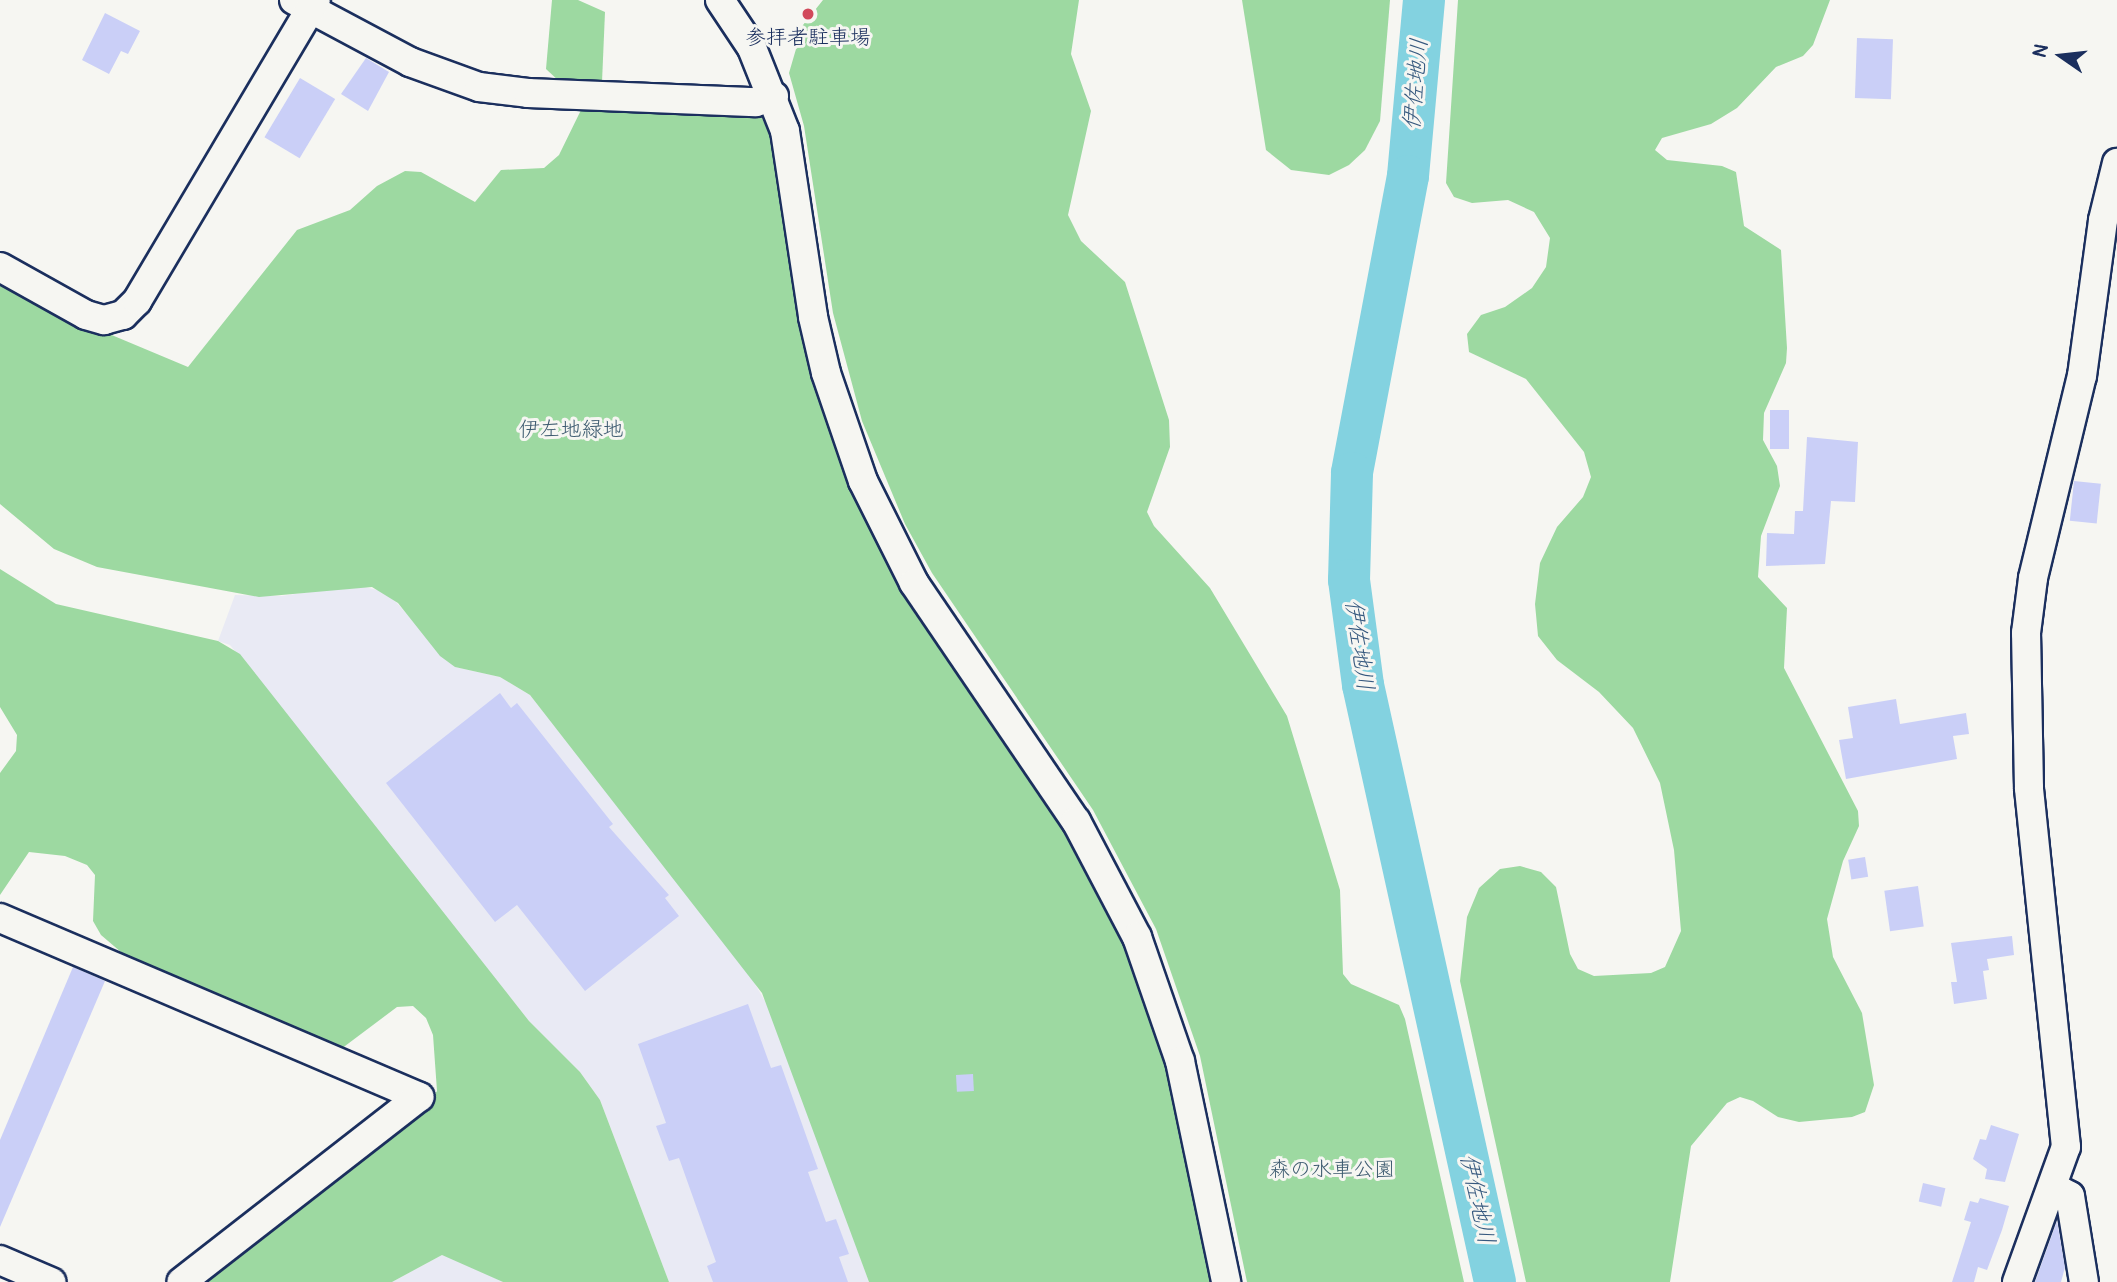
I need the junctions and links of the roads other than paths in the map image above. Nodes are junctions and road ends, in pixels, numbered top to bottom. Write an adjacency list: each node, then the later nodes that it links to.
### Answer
1 (720, 0): 3 (street)
2 (308, 3): 3 (street); 5 (street)
3 (774, 96): 11 (street)
4 (2117, 163): 7 (street)
5 (0, 267)
6 (0, 918): 10 (street)
7 (2053, 1187): 12 (street); 13 (street)
8 (0, 1260): 9 (street)
9 (51, 1282)
10 (181, 1282)
11 (1226, 1282)
12 (2017, 1282)
13 (2084, 1282)

